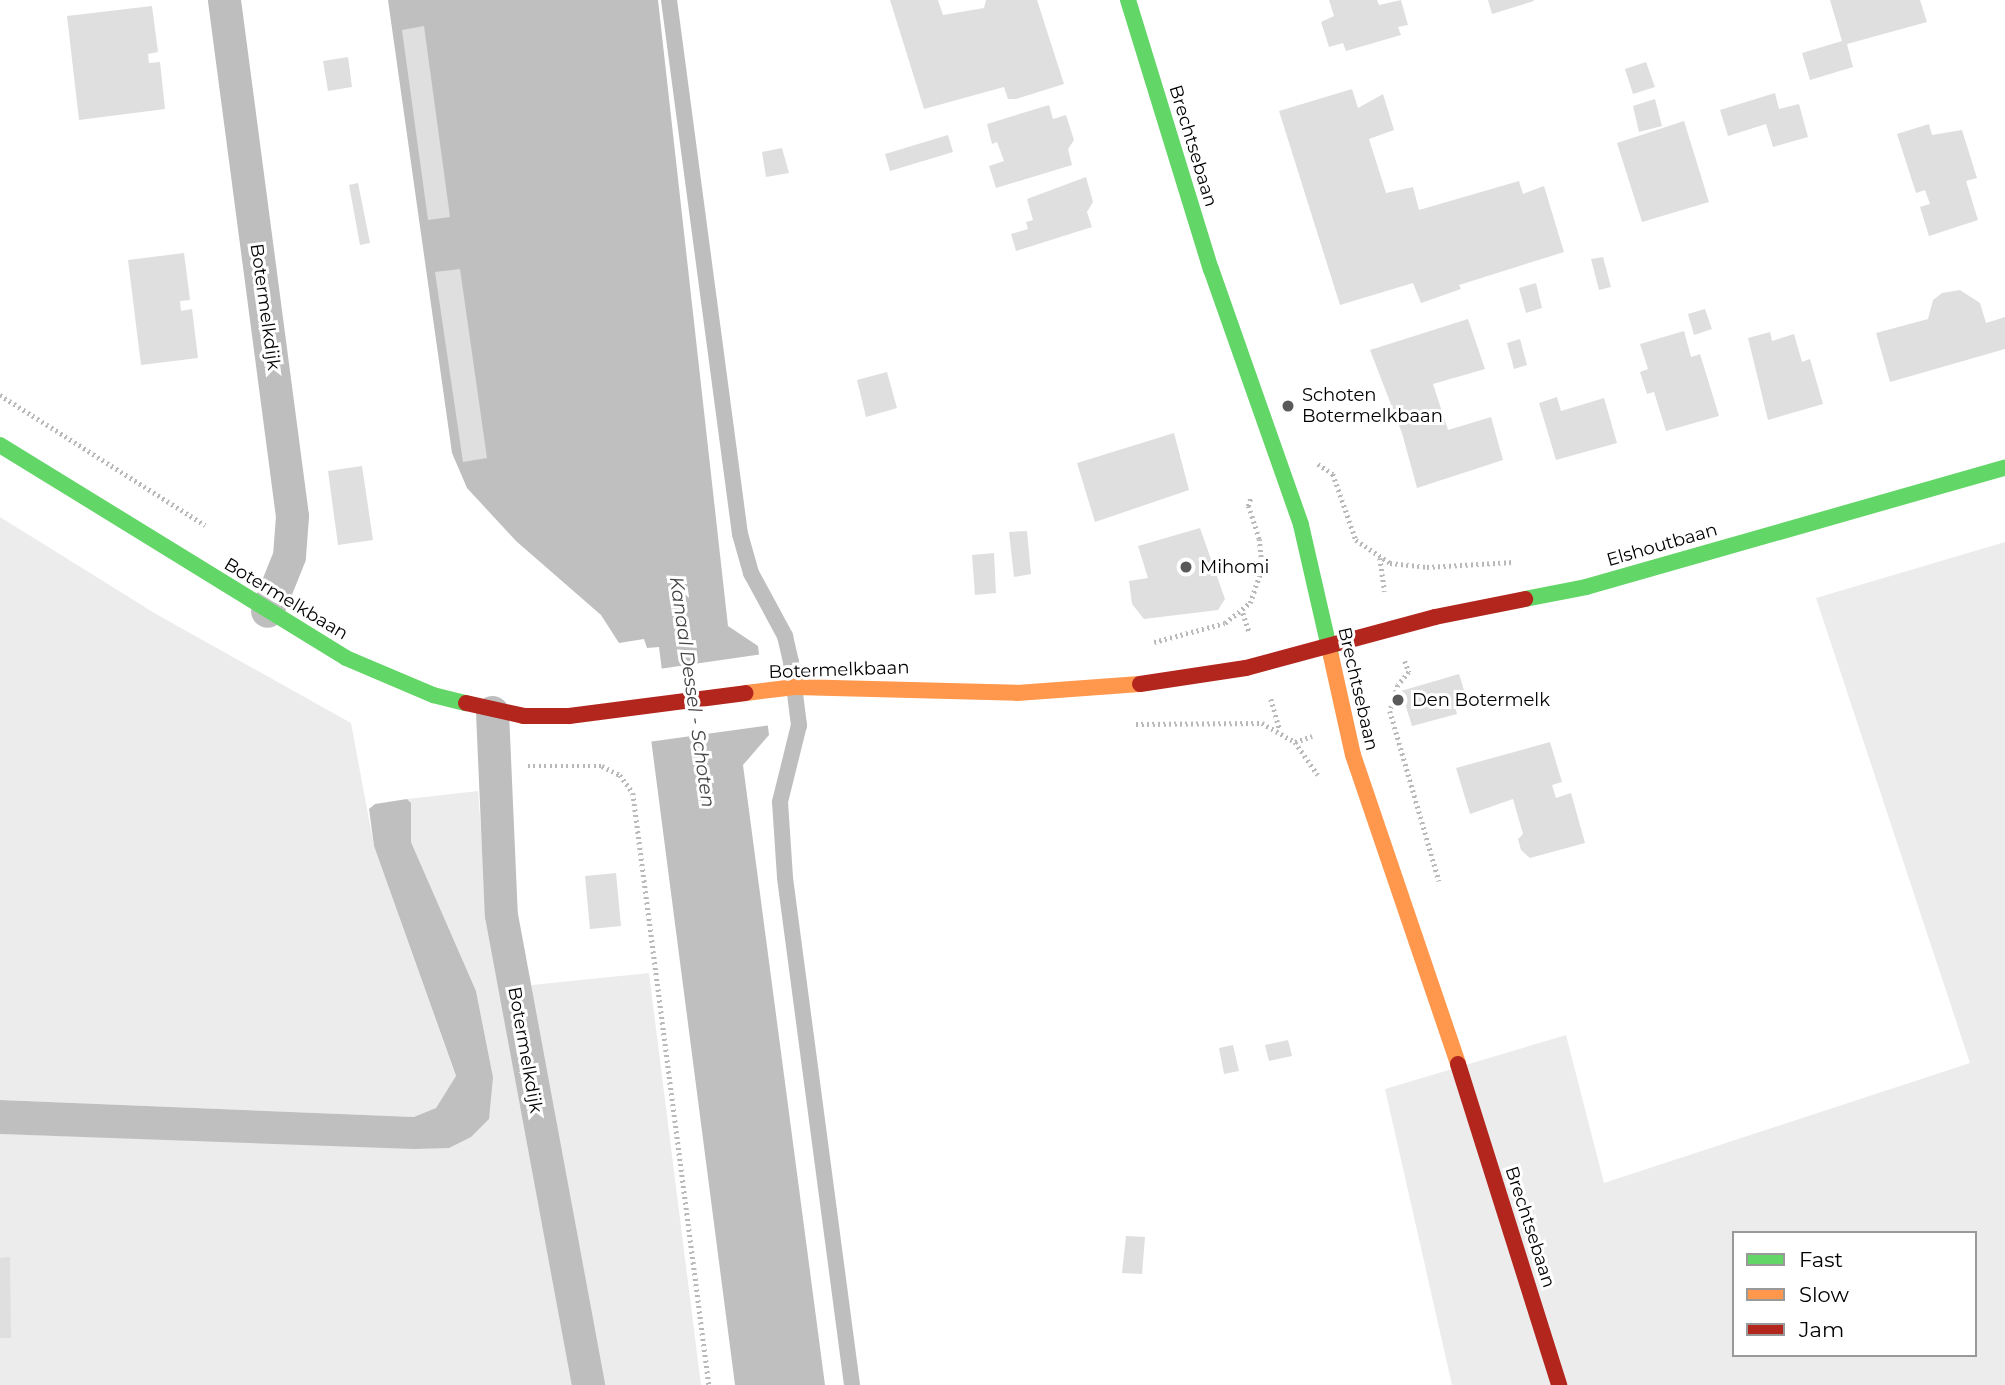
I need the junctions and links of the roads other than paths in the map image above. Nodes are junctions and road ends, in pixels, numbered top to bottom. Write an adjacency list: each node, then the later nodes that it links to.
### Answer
1 (224, 0): 6 (street, Botermelkdijk)
2 (670, 0): 8 (lane)
3 (1128, 0): 7 (main road, Brechtsebaan)
4 (0, 445): 6 (main road, Botermelkbaan)
5 (2005, 468): 7 (main road, Elshoutbaan)
6 (267, 611): 9 (main road, Botermelkbaan)
7 (1328, 649): 8 (main road, Botermelkbaan); 12 (main road, Brechtsebaan)
8 (794, 687): 9 (main road, Botermelkbaan); 11 (lane)
9 (492, 712): 10 (street, Botermelkdijk)
10 (588, 1385)
11 (852, 1385)
12 (1559, 1385)

